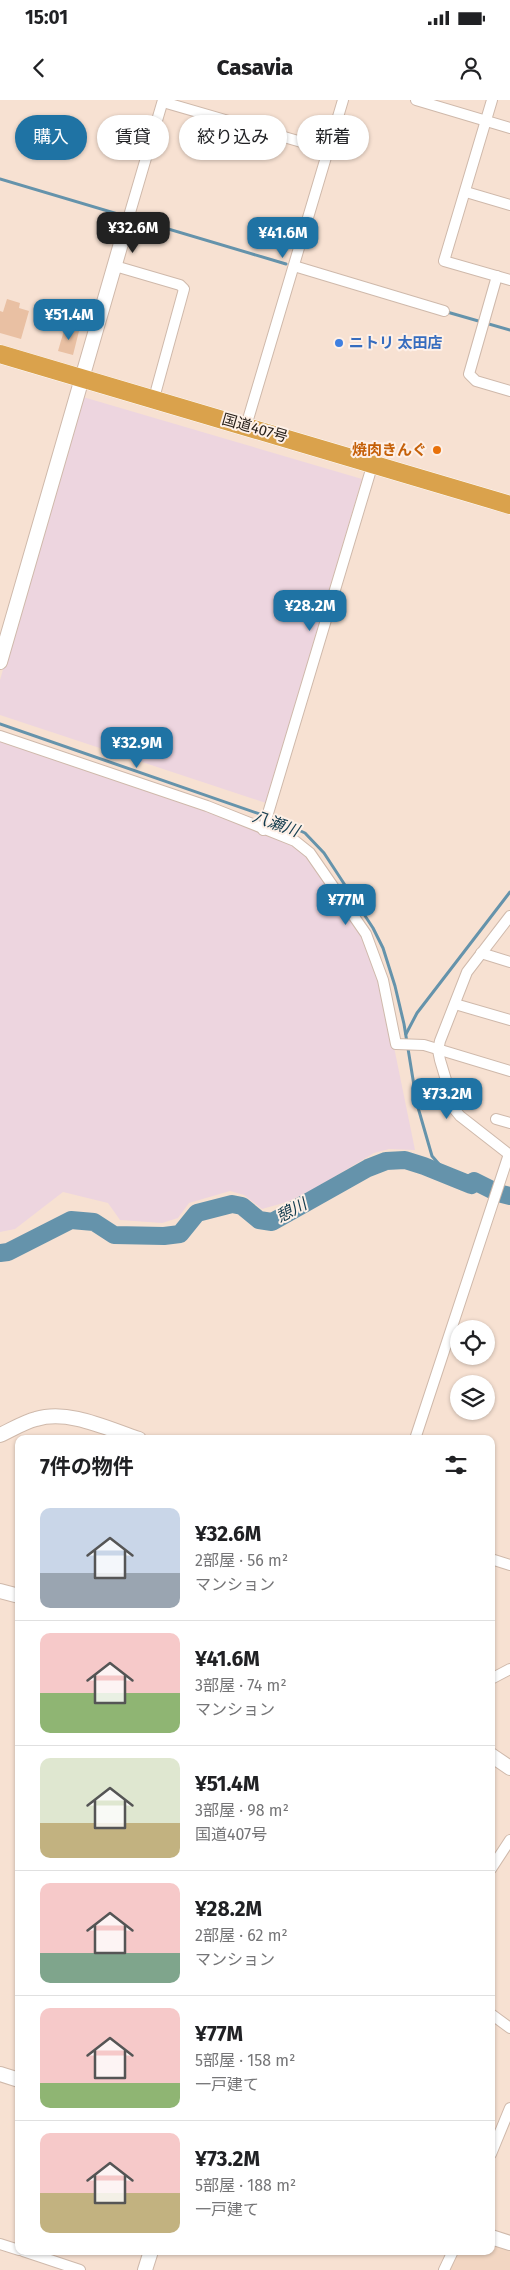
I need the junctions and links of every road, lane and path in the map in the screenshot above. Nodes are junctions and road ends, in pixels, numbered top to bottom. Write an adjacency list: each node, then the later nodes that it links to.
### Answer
1 (344, 100): 5 (street)
2 (416, 100): 6 (street)
3 (492, 100): 6 (street)
4 (163, 101): 8 (street); 12 (street)
5 (340, 115)
6 (486, 121): 7 (street); 10 (street)
7 (510, 128)
8 (297, 141)
9 (326, 160): 14 (street)
10 (466, 192): 11 (street); 15 (street)
11 (510, 206)
12 (124, 233): 13 (street)
13 (115, 266): 19 (street); 21 (street)
14 (294, 266): 17 (street); 22 (street)
15 (497, 276): 16 (street); 20 (street)
16 (510, 280)
17 (444, 311)
18 (0, 354): 19 (highway, 国道407号)
19 (82, 377): 21 (highway, 国道407号); 25 (street)
20 (510, 391)
21 (154, 398): 22 (highway, 国道407号)
22 (246, 426): 23 (highway, 国道407号)
23 (373, 463): 24 (highway, 国道407号); 27 (street)
24 (510, 505)
25 (0, 662)
26 (0, 736): 27 (street)
27 (265, 828): 33 (street)
28 (510, 916): 29 (street)
29 (481, 953): 30 (street); 31 (street)
30 (510, 962)
31 (455, 1004): 32 (street); 33 (street)
32 (510, 1020)
33 (438, 1050): 34 (street); 37 (street)
34 (510, 1071)
35 (496, 1119): 36 (street)
36 (510, 1123)
37 (510, 1154): 40 (street)
38 (0, 1435): 39 (street)
39 (127, 1435)
40 (416, 1435)
41 (495, 1560): 42 (street)
42 (510, 1565)
43 (0, 1591): 44 (street)
44 (15, 1595)
45 (510, 1669): 46 (street)
46 (495, 1677)
47 (495, 1758): 48 (street)
48 (510, 1768)
49 (510, 1840): 50 (street)
50 (495, 1863)
51 (495, 2017): 52 (street)
52 (510, 2028)
53 (0, 2074): 54 (street)
54 (15, 2079)
55 (510, 2108): 56 (street)
56 (495, 2144)
57 (495, 2238): 58 (street)
58 (510, 2243)
59 (0, 2244): 60 (street)
60 (15, 2249)
61 (35, 2255): 64 (street)
62 (151, 2255): 65 (street)
63 (451, 2255): 66 (street)
64 (80, 2270)
65 (145, 2270)
66 (444, 2270)

